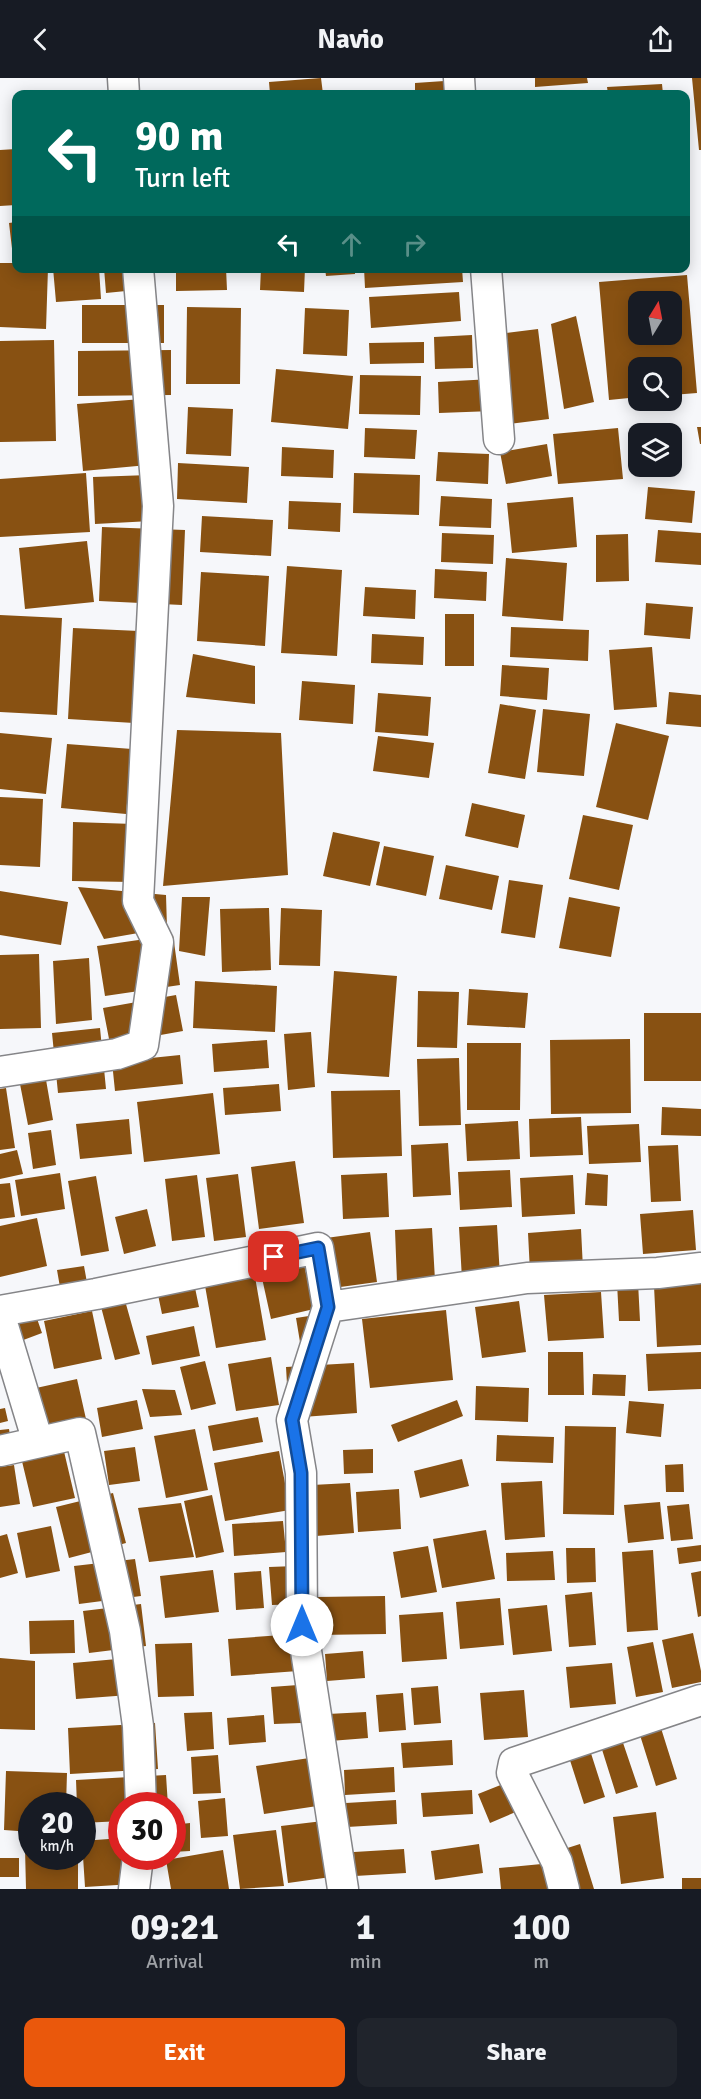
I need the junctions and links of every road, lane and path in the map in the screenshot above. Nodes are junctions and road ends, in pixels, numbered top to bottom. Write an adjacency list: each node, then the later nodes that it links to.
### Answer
1 (138, 273): 4 (street)
2 (486, 273): 3 (street)
3 (499, 440)
4 (0, 1072)
5 (701, 1268): 6 (street)
6 (328, 1307): 7 (street); 15 (street)
7 (0, 1311)
8 (0, 1316): 9 (street)
9 (38, 1442): 10 (street); 12 (street)
10 (0, 1451)
11 (701, 1700): 16 (street)
12 (140, 1792)
13 (136, 1870): 14 (street)
14 (134, 1889)
15 (343, 1889)
16 (564, 1889)

